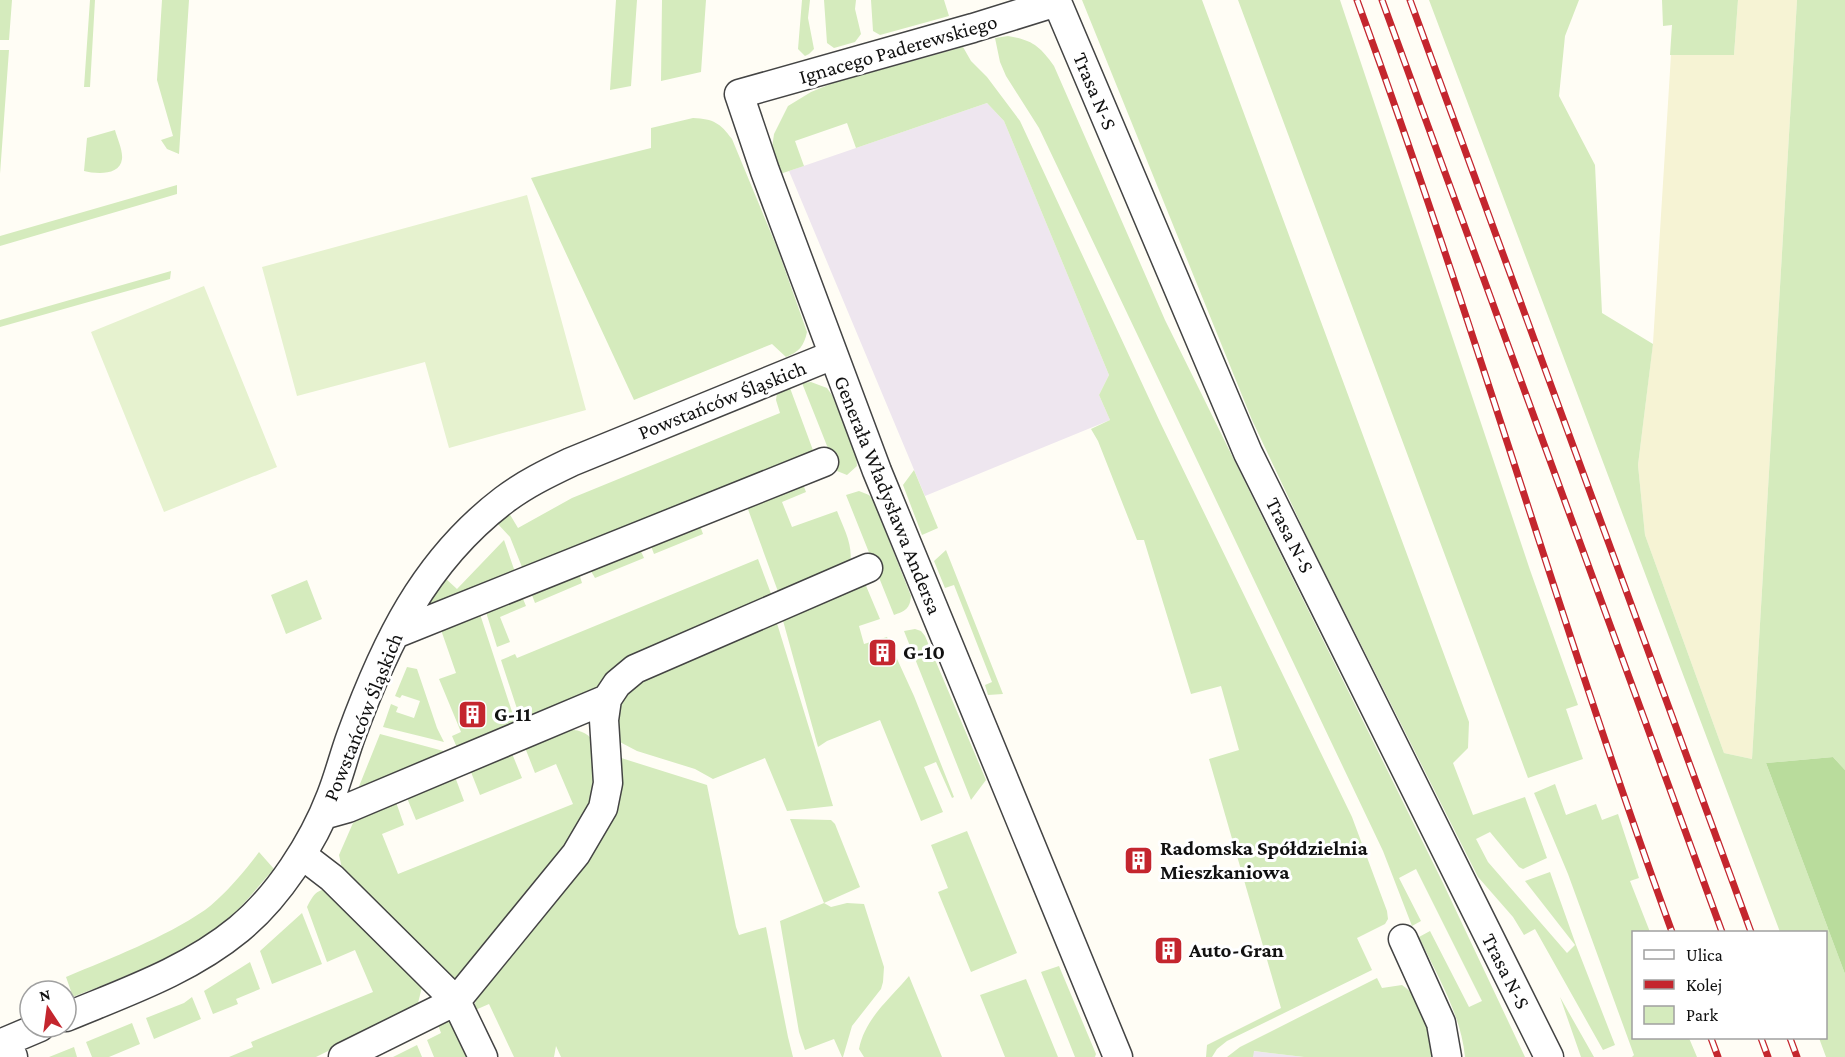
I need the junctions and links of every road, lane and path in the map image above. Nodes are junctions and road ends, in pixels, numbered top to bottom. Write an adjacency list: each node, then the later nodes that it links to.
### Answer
1 (1057, 2): 2 (street, Ignacego Paderewskiego); 19 (street, Trasa N-S)
2 (739, 94): 3 (street, Generała Władysława Andersa)
3 (833, 355): 6 (street, Powstańców Śląskich); 17 (street, Generała Władysława Andersa)
4 (824, 462): 6 (street)
5 (868, 568): 7 (street)
6 (394, 634): 8 (street, Powstańców Śląskich)
7 (607, 699): 8 (street); 11 (street)
8 (323, 815): 9 (street, Powstańców Śląskich)
9 (302, 855): 11 (street); 12 (street, Powstańców Śląskich)
10 (1403, 939): 18 (street)
11 (456, 1001): 15 (street); 16 (street)
12 (78, 1012)
13 (24, 1039): 14 (street)
14 (10, 1049)
15 (343, 1057)
16 (483, 1057)
17 (1118, 1057)
18 (1447, 1057)
19 (1549, 1057)

